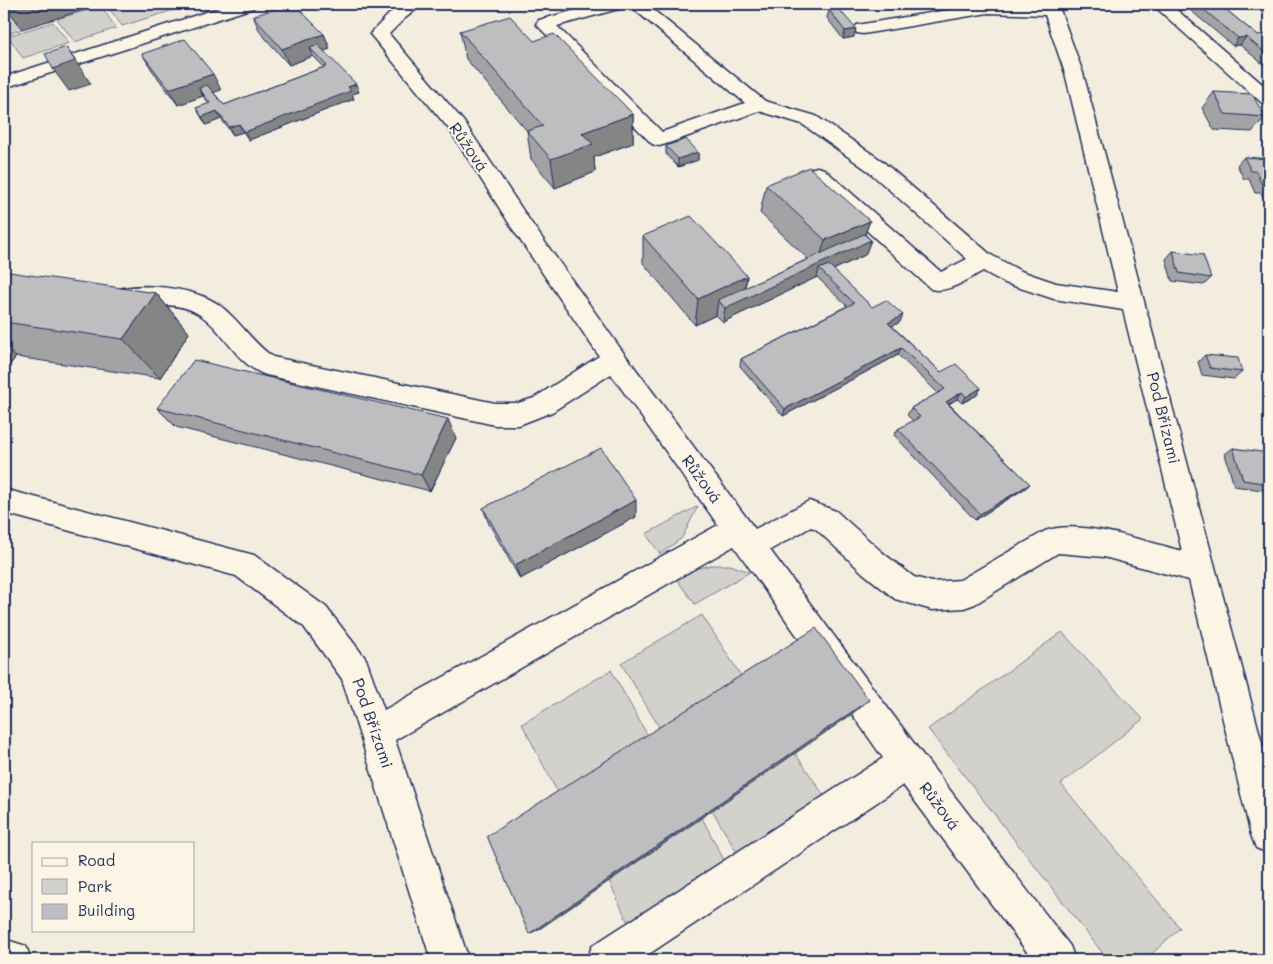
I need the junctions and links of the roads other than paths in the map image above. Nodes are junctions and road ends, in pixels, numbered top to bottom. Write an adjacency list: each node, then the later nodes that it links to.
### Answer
1 (247, 4): 8 (street)
2 (415, 4): 15 (street, Růžová)
3 (616, 4): 10 (street)
4 (636, 4): 10 (street)
5 (1160, 4): 9 (street)
6 (1052, 7): 7 (street); 14 (street, Pod Břízami)
7 (863, 29)
8 (4, 83)
9 (1269, 99)
10 (758, 105): 12 (street)
11 (817, 174): 12 (street)
12 (983, 261): 14 (street)
13 (98, 294): 15 (street)
14 (1134, 303): 18 (street, Pod Břízami)
15 (614, 359): 17 (street, Růžová)
16 (4, 501): 19 (street, Pod Břízami)
17 (744, 538): 18 (street); 19 (street); 20 (street, Růžová)
18 (1202, 570): 21 (street, Pod Břízami)
19 (377, 732): 25 (street, Pod Břízami)
20 (907, 762): 22 (street); 26 (street, Růžová)
21 (1269, 834)
22 (622, 955)
23 (4, 958): 24 (street)
24 (12, 960)
25 (450, 960)
26 (1056, 960)

